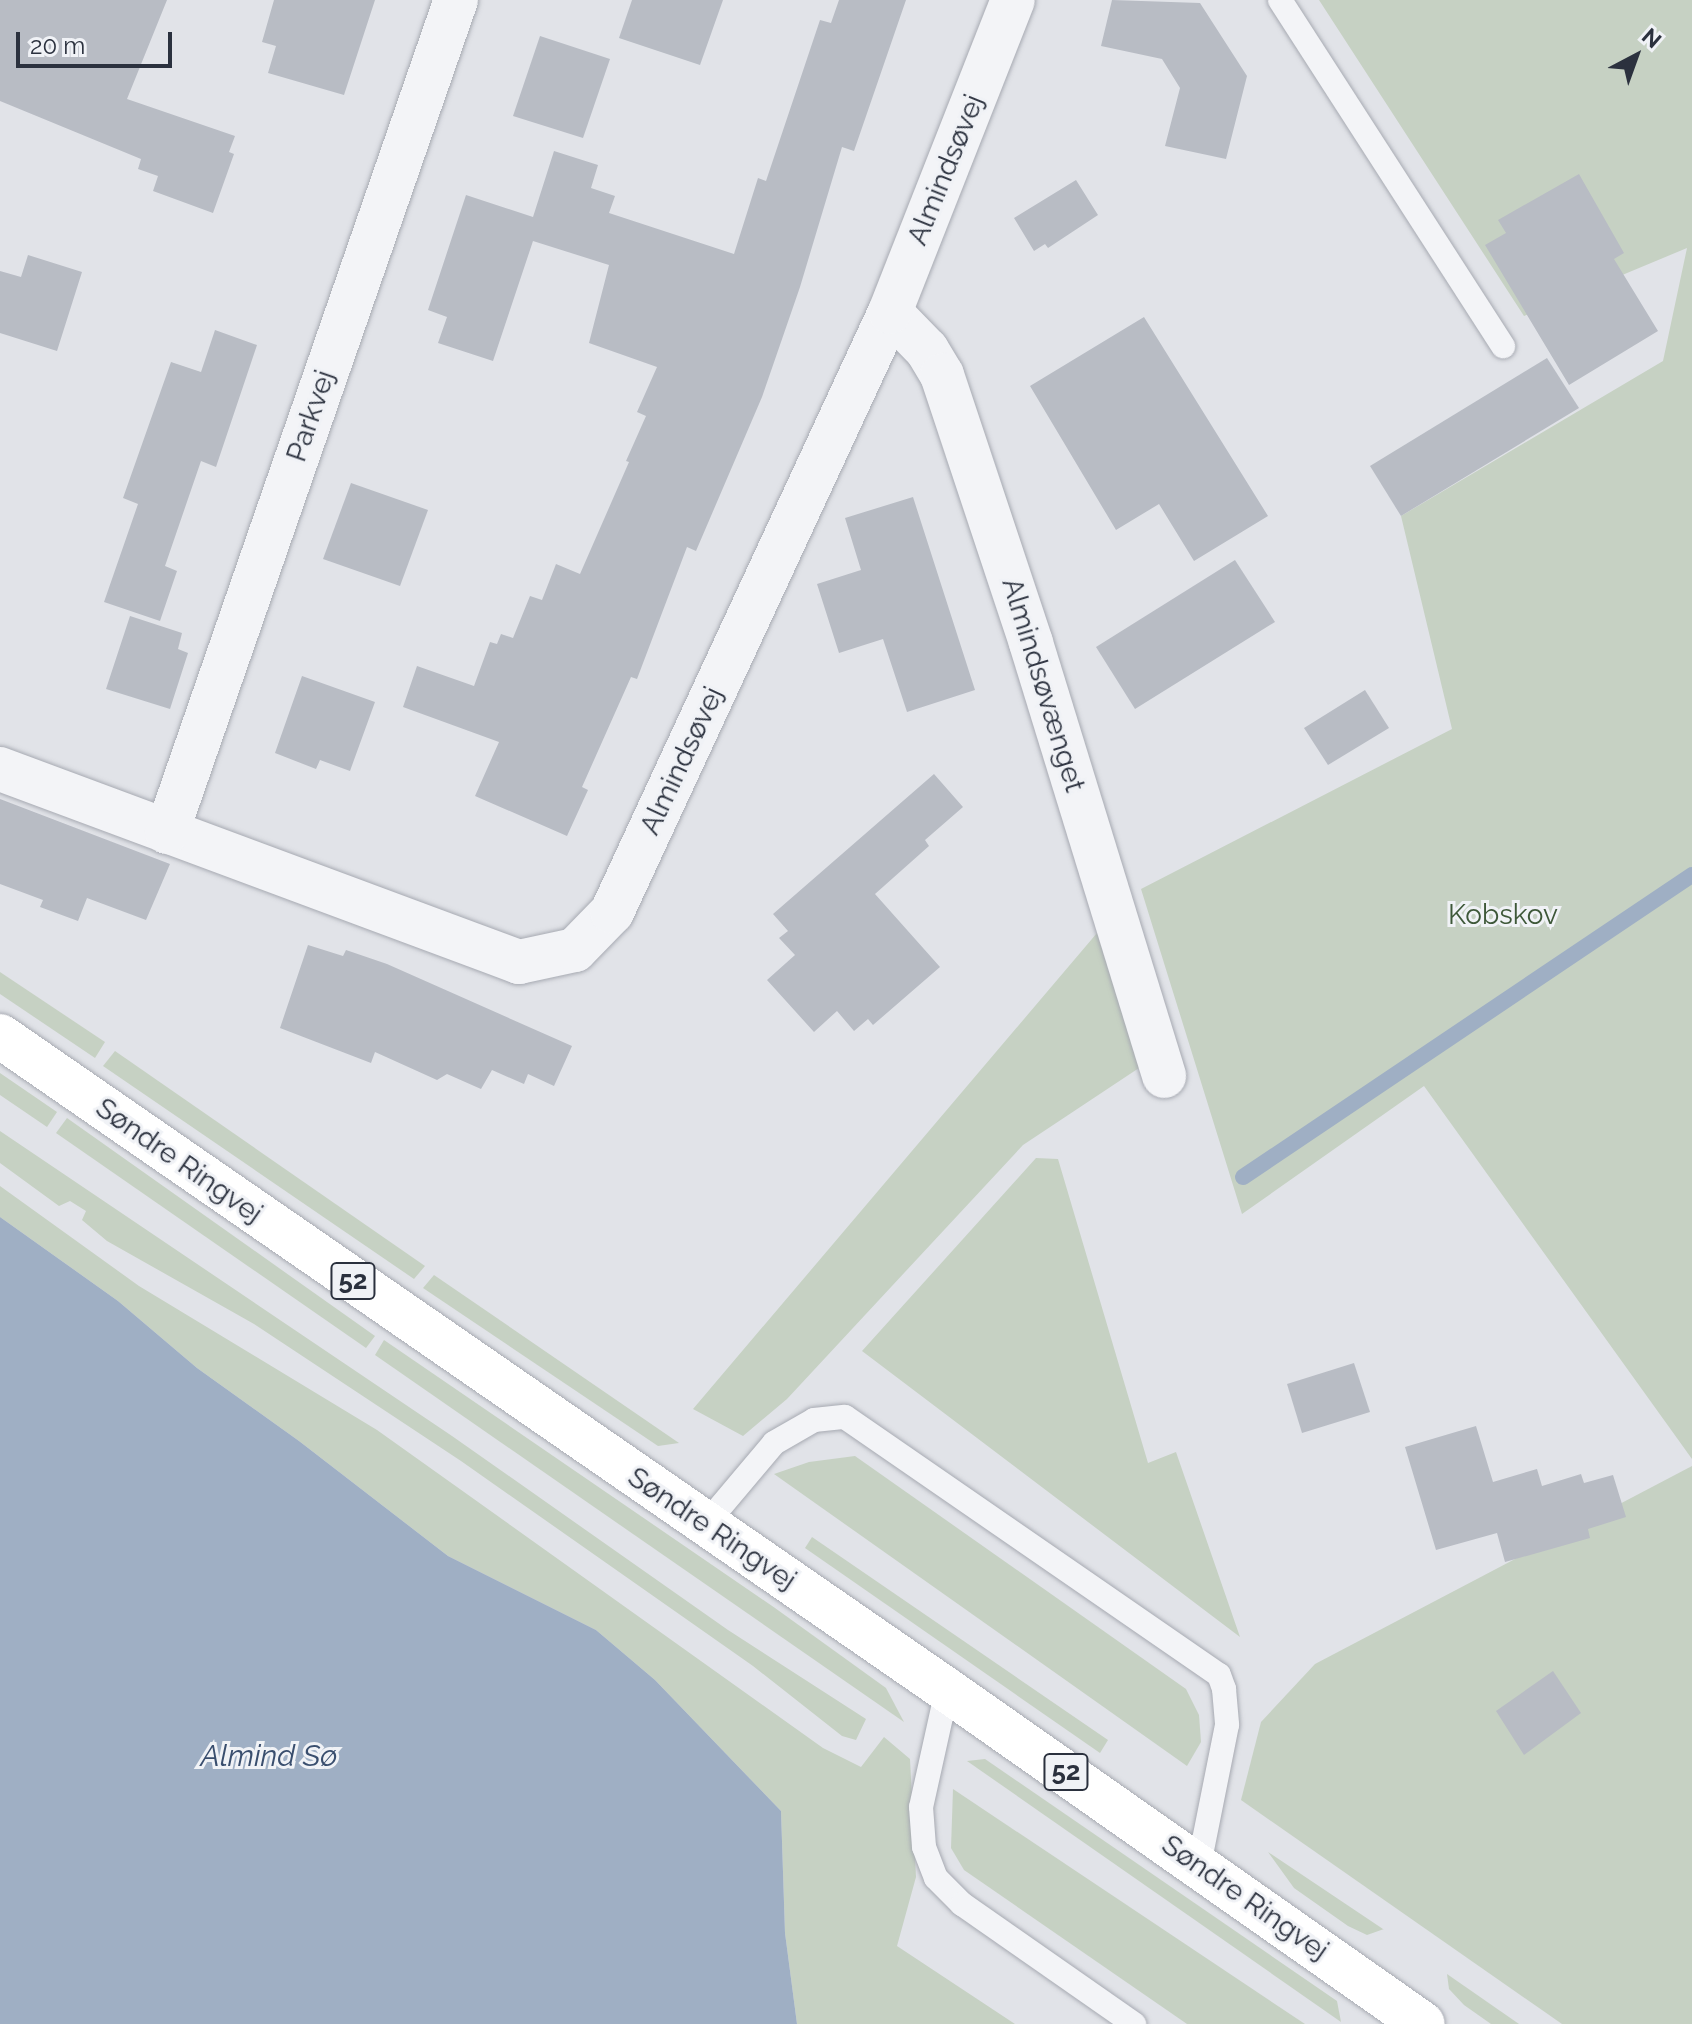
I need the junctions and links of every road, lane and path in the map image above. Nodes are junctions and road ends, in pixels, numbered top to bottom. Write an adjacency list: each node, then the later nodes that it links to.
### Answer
1 (456, 0): 7 (street, Parkvej)
2 (1013, 0): 4 (street, Almindsøvej)
3 (1280, 0): 5 (lane)
4 (890, 312): 7 (street, Almindsøvej); 9 (street, Almindsøvænget)
5 (1503, 346)
6 (0, 769): 7 (street, Almindsøvej)
7 (167, 832)
8 (0, 1036): 10 (main road, Søndre Ringvej / 52)
9 (1164, 1076)
10 (705, 1525): 11 (main road, Søndre Ringvej / 52); 12 (lane)
11 (947, 1690): 12 (main road, Søndre Ringvej / 52); 14 (lane)
12 (1199, 1865): 13 (main road, Søndre Ringvej / 52)
13 (1406, 2020)
14 (1134, 2024)

